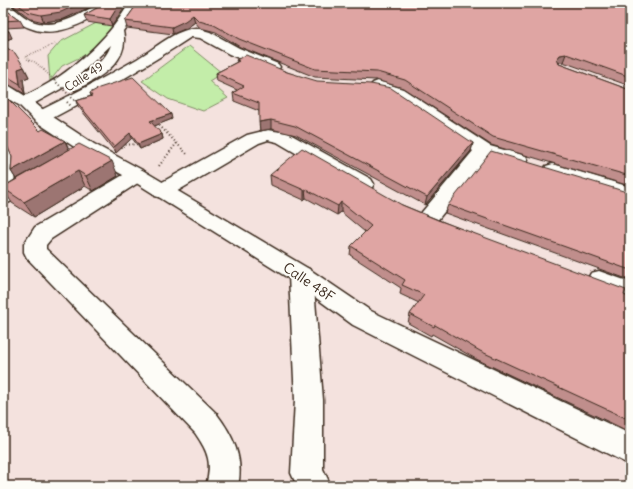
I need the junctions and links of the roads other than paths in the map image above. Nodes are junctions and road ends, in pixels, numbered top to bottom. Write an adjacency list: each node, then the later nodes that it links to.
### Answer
1 (107, 3): 3 (street)
2 (135, 3): 7 (street, Calle 49)
3 (3, 5)
4 (288, 74): 7 (street)
5 (366, 85): 8 (street)
6 (3, 88): 7 (street, Calle 48F)
7 (32, 109): 11 (street, Calle 48F)
8 (484, 150): 14 (street); 16 (street)
9 (3, 154): 12 (street)
10 (48, 170): 15 (street)
11 (148, 182): 13 (street); 17 (street, Calle 48F); 21 (street)
12 (3, 189)
13 (377, 191)
14 (630, 194)
15 (3, 197)
16 (429, 217)
17 (301, 275): 20 (street, Calle 48F); 22 (street)
18 (585, 275): 19 (street)
19 (630, 292)
20 (630, 450)
21 (222, 486)
22 (315, 486)

